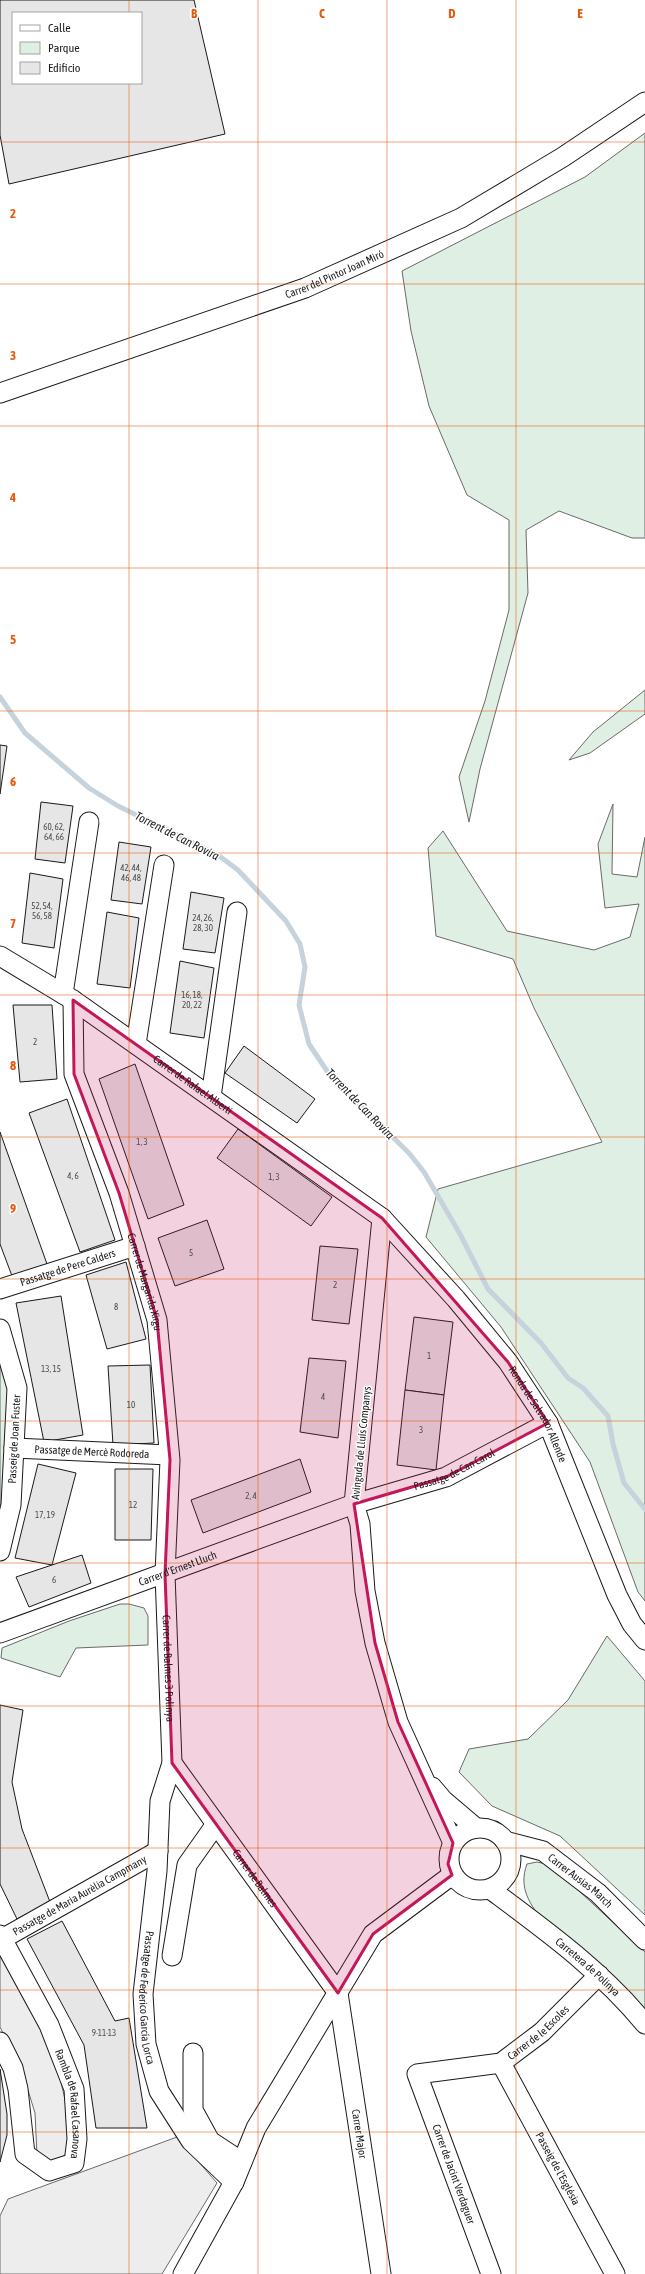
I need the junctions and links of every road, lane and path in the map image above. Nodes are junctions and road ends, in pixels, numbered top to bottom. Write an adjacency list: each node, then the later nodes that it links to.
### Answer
1 (645, 102): 2 (street, Carrer del Pintor Joan Miró)
2 (0, 393)
3 (89, 822): 7 (street, Carrer de Margarida Xirgu)
4 (164, 865): 8 (street)
5 (237, 912): 9 (street)
6 (0, 956): 7 (street, Carrer de Rafael Alberti)
7 (68, 997): 8 (street, Carrer de Rafael Alberti); 11 (street, Carrer de Margarida Xirgu)
8 (136, 1044): 9 (street, Carrer de Rafael Alberti)
9 (211, 1097): 10 (street, Carrer de Rafael Alberti)
10 (382, 1218): 14 (street, Ronda de Salvador Allende); 17 (street, Avinguda de Lluís Companys)
11 (135, 1246): 12 (street, Passatge de Pere Calders); 16 (street, Carrer de Margarida Xirgu)
12 (0, 1289)
13 (0, 1329): 15 (street, Passeig de Joan Fuster)
14 (548, 1423): 17 (street, Passatge de Can Carol); 21 (street, Ronda de Salvador Allende)
15 (14, 1448): 16 (street, Passatge de Mercè Rodoreda); 18 (street, Passeig de Joan Fuster)
16 (169, 1455): 19 (street, Carrer de Margarida Xirgu)
17 (354, 1504): 19 (street, Carrer d'Ernest Lluch); 23 (street, Avinguda de Lluís Companys)
18 (0, 1551)
19 (165, 1574): 20 (street, Carrer d'Ernest Lluch); 22 (street, Carrer de Balmes 3 Polinya)
20 (0, 1633)
21 (645, 1640)
22 (172, 1763): 24 (street, Carrer de Balmes); 28 (street, Passatge de Federico García Lorca)
23 (424, 1777): 25 (street); 27 (street)
24 (216, 1824): 35 (street, Passatge de Federico García Lorca); 37 (street, Carrer de Balmes)
25 (476, 1828): 26 (street); 27 (street)
26 (505, 1841): 29 (street); 34 (street, Carrer Ausias March)
27 (453, 1842): 30 (street)
28 (158, 1851): 33 (street, Passatge de Maria Aurèlia Campmany); 44 (street, Passatge de Federico García Lorca)
29 (508, 1873): 31 (street); 32 (street, Carretera de Polinya)
30 (452, 1875): 31 (street); 37 (street)
31 (490, 1889): 32 (street, Carretera de Polinya)
32 (525, 1915): 36 (street, Carretera de Polinya)
33 (1, 1937): 39 (street, Rambla de Rafael Casanova)
34 (645, 1940)
35 (172, 1956)
36 (599, 1975): 38 (street, Carretera de Polinya); 41 (street, Carrer de le Escoles)
37 (338, 1993): 43 (street); 46 (street, Carrer Major)
38 (645, 2024)
39 (0, 2042)
40 (193, 2053): 43 (street)
41 (501, 2063): 42 (street, Carrer de le Escoles); 48 (street, Passeig de l'Església)
42 (417, 2074): 47 (street, Carrer de Jacint Verdaguer)
43 (242, 2162): 44 (street)
44 (234, 2182): 45 (street)
45 (183, 2274)
46 (381, 2274)
47 (491, 2274)
48 (615, 2274)

